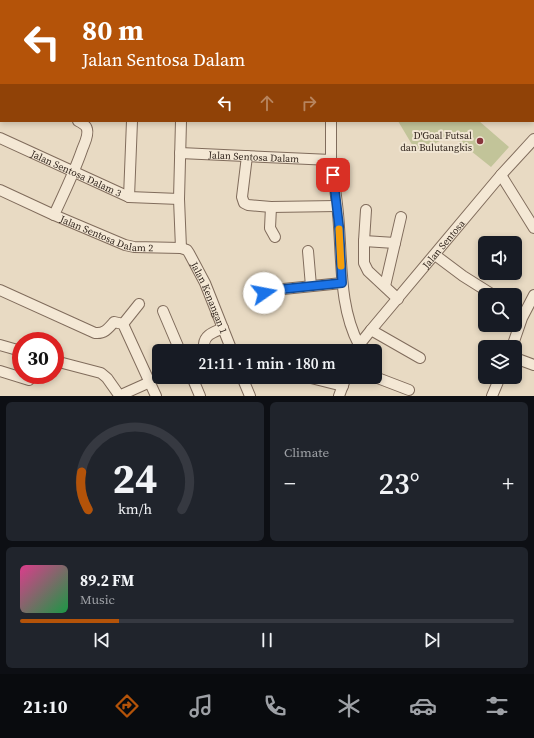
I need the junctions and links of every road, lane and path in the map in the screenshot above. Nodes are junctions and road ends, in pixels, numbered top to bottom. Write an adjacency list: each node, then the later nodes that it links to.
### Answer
1 (82, 122): 10 (street)
2 (132, 122): 13 (street)
3 (181, 122): 7 (street)
4 (331, 122): 9 (street)
5 (0, 138): 10 (street, Jalan Sentosa Dalam 3)
6 (534, 139): 11 (street, Jalan Sentosa)
7 (180, 153): 8 (street, Jalan Sentosa Dalam); 14 (street)
8 (247, 156): 9 (street, Jalan Sentosa Dalam); 16 (street)
9 (331, 160): 15 (street)
10 (75, 172): 13 (street, Jalan Sentosa Dalam 3); 18 (street)
11 (501, 175): 20 (street); 26 (street, Jalan Sentosa)
12 (0, 190): 18 (street, Jalan Sentosa Dalam 2)
13 (129, 196): 14 (street, Jalan Sentosa Dalam 3)
14 (179, 204): 24 (street)
15 (337, 206): 16 (street); 27 (street)
16 (271, 207): 21 (street)
17 (366, 210): 22 (street)
18 (54, 215): 24 (street, Jalan Sentosa Dalam 2)
19 (401, 217): 23 (street)
20 (534, 228)
21 (275, 237)
22 (364, 241): 23 (street); 29 (street)
23 (395, 243): 29 (street)
24 (181, 248): 38 (street, Jalan Kenangan 1)
25 (308, 251): 28 (street)
26 (435, 255): 30 (street); 34 (street, Jalan Sentosa)
27 (342, 283): 28 (street); 44 (street)
28 (311, 286): 32 (street)
29 (385, 286): 34 (street)
30 (482, 288)
31 (0, 290): 37 (street)
32 (264, 291)
33 (534, 295): 40 (street)
34 (398, 299): 39 (street, Jalan Sentosa)
35 (139, 304): 37 (street)
36 (163, 311): 41 (street)
37 (123, 324): 56 (street)
38 (223, 328): 42 (street); 43 (street, Jalan Kenangan 1)
39 (372, 330): 45 (street, Jalan Sentosa); 48 (street)
40 (514, 340)
41 (177, 344)
42 (204, 344)
43 (229, 344)
44 (357, 344)
45 (361, 344)
46 (0, 345): 47 (street)
47 (12, 348)
48 (420, 358)
49 (522, 361): 51 (street)
50 (64, 363): 56 (street)
51 (534, 365)
52 (0, 371): 53 (street)
53 (12, 375)
54 (382, 380): 61 (street)
55 (412, 380): 61 (street)
56 (150, 382): 62 (street)
57 (195, 384): 63 (street)
58 (245, 384): 64 (street)
59 (343, 384): 65 (street)
60 (497, 384): 66 (street)
61 (408, 393)
62 (156, 396)
63 (200, 396)
64 (250, 396)
65 (338, 396)
66 (492, 396)

